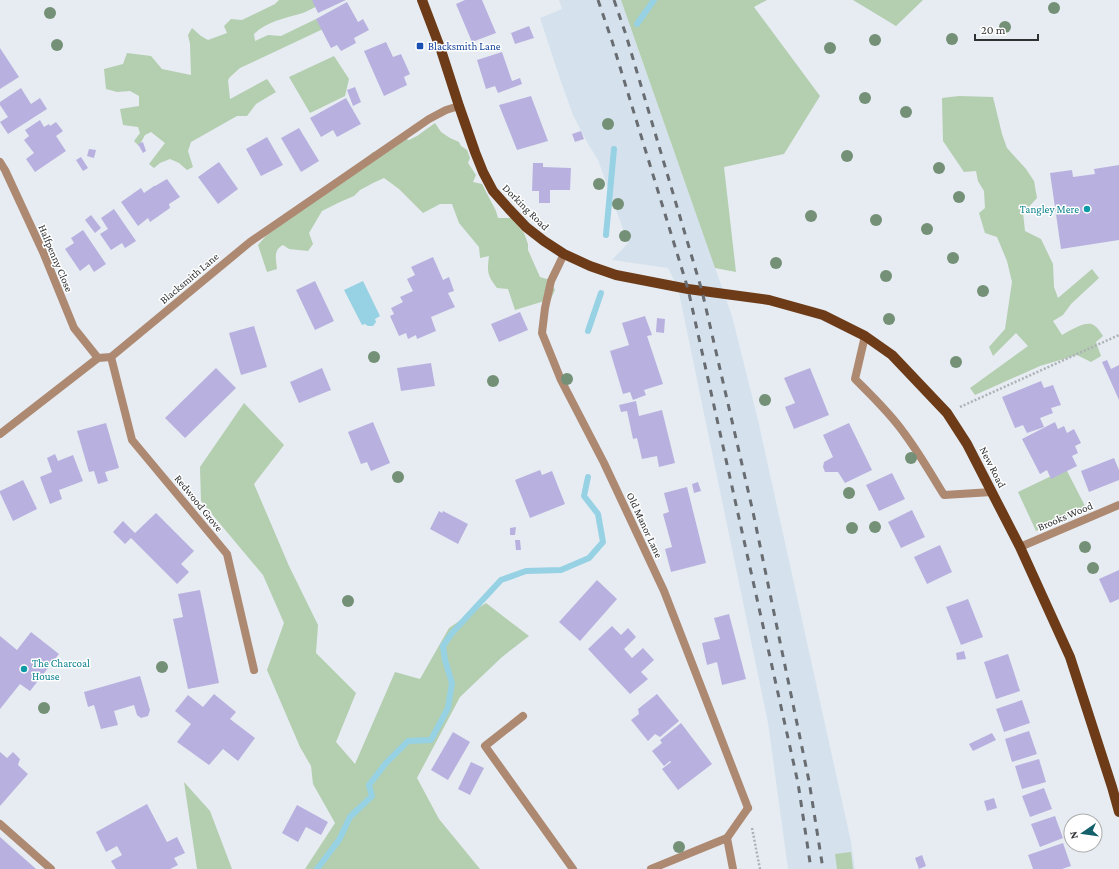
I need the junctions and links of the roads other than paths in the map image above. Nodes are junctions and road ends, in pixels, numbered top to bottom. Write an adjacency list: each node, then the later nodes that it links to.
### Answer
1 (422, 0): 2 (main road, Dorking Road)
2 (459, 106): 4 (main road, Dorking Road); 7 (street, Blacksmith Lane)
3 (0, 162): 8 (street, Halfpenny Close)
4 (564, 254): 5 (main road, Dorking Road); 17 (street, Old Manor Lane)
5 (688, 289): 6 (main road, New Road)
6 (865, 336): 10 (main road, New Road); 10 (street)
7 (111, 357): 8 (street); 13 (street, Redwood Grove)
8 (98, 358): 9 (street)
9 (0, 434)
10 (992, 492): 12 (main road, New Road)
11 (1119, 505): 12 (street, Brooks Wood)
12 (1020, 547): 15 (main road, New Road)
13 (254, 670)
14 (523, 716): 19 (street)
15 (1119, 812)
16 (0, 824): 18 (street)
17 (727, 838): 20 (street); 21 (street)
18 (52, 869)
19 (574, 869)
20 (651, 869)
21 (733, 869)

